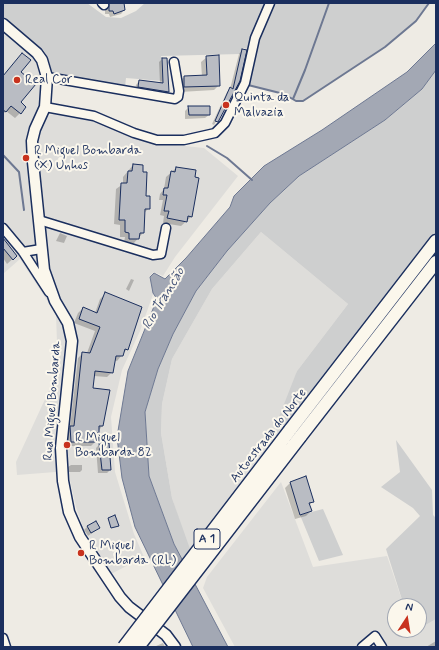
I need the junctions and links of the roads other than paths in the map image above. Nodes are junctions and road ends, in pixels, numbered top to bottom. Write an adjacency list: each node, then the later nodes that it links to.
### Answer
1 (270, 3): 5 (street)
2 (3, 24): 4 (main road, Rua Miguel Bombarda)
3 (174, 62): 4 (street)
4 (47, 77): 5 (main road, Rua Miguel Bombarda)
5 (45, 107): 6 (main road, Rua Miguel Bombarda)
6 (39, 220): 8 (street); 10 (main road, Rua Miguel Bombarda)
7 (3, 228): 11 (street)
8 (166, 228)
9 (436, 241): 14 (highway, Autoestrada do Norte / A 1)
10 (41, 249): 11 (street); 13 (main road, Rua Miguel Bombarda)
11 (23, 252): 13 (street)
12 (436, 262): 14 (highway, Autoestrada do Norte / A 1)
13 (55, 301): 19 (main road, Rua Miguel Bombarda)
14 (295, 434): 17 (highway, Autoestrada do Norte / A 1, bridge); 18 (highway, Autoestrada do Norte / A 1, bridge)
15 (3, 638): 16 (street)
16 (6, 647)
17 (124, 647)
18 (138, 647)
19 (175, 647)
20 (362, 647): 21 (street)
21 (382, 647)

